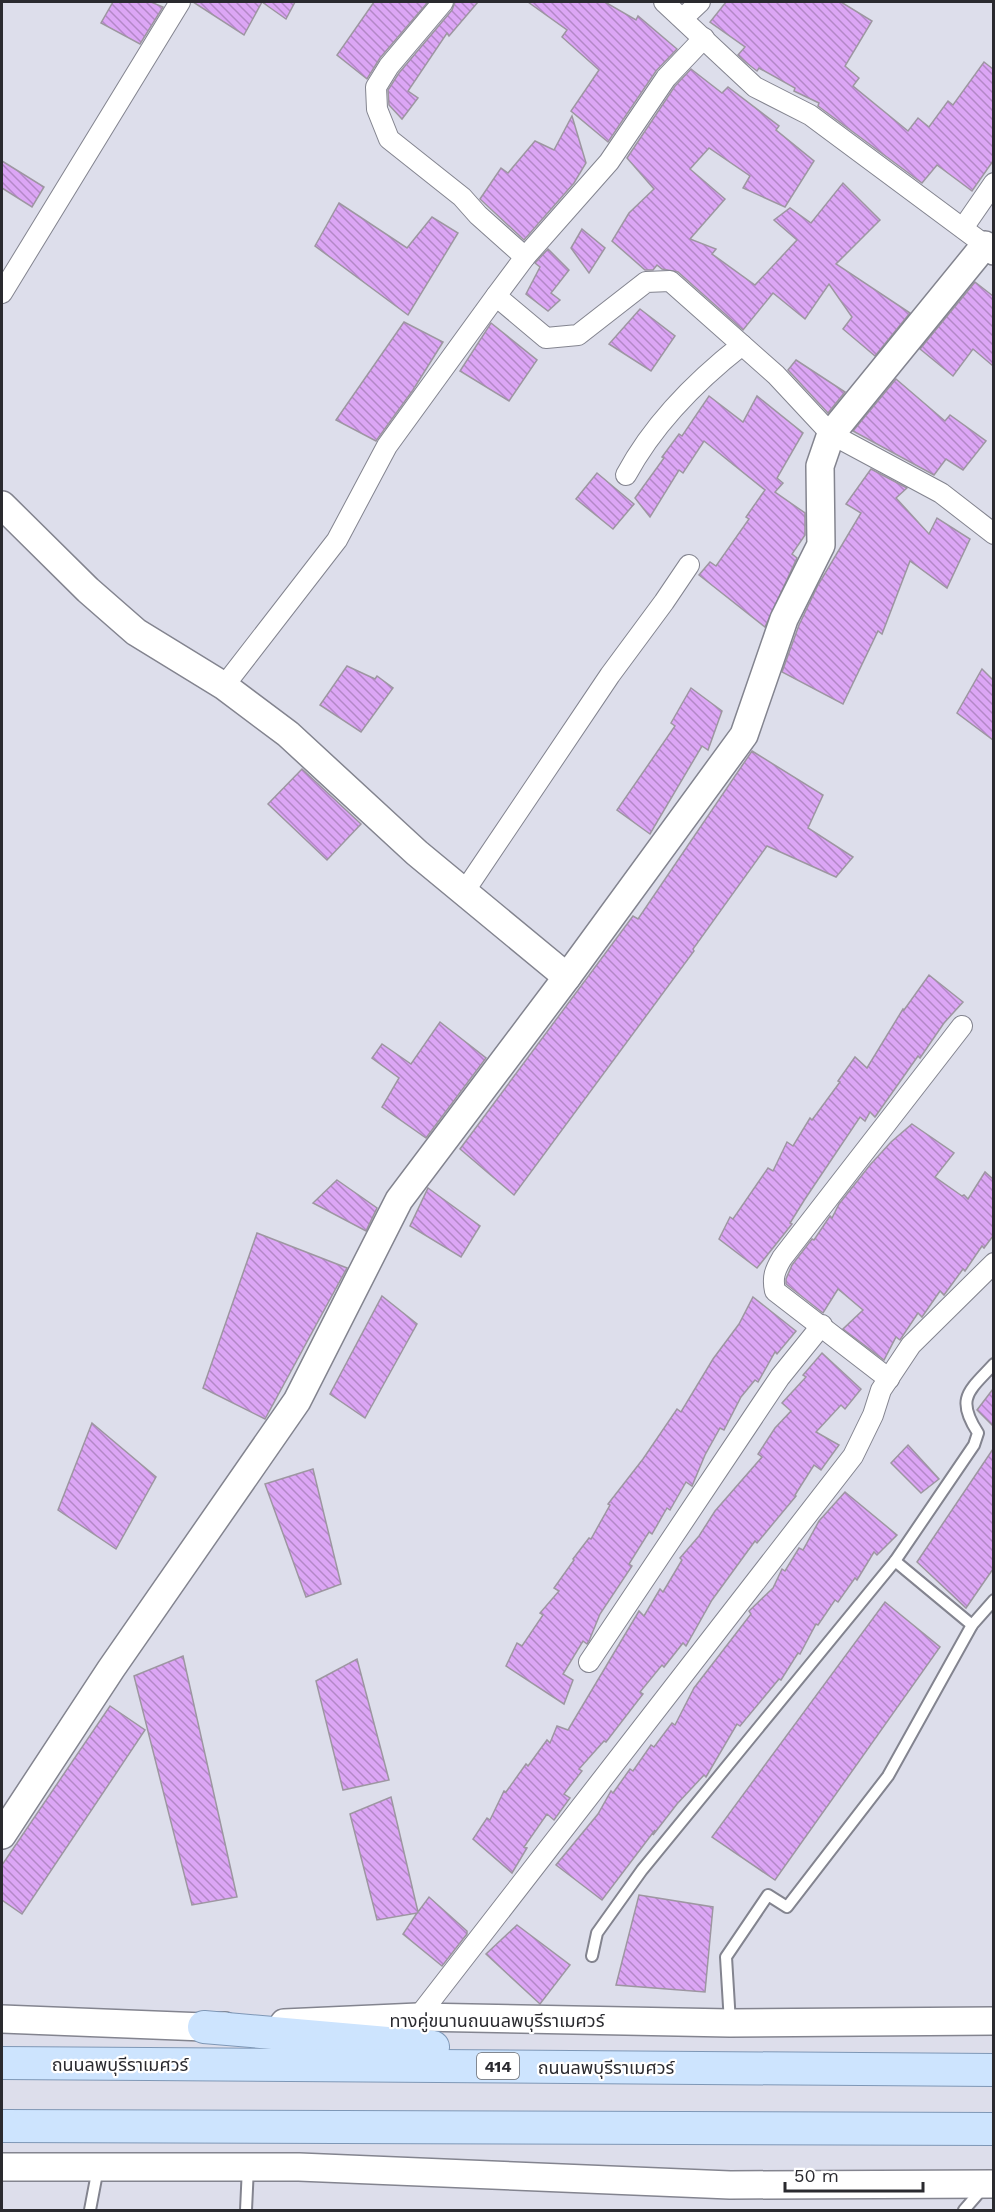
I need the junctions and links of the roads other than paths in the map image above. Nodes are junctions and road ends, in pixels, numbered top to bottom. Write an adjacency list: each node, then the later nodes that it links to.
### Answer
1 (180, 2): 11 (street)
2 (443, 2): 10 (street)
3 (664, 2): 5 (street)
4 (700, 2): 5 (street)
5 (683, 18): 6 (street)
6 (704, 38): 8 (street); 10 (street)
7 (993, 183): 8 (street)
8 (963, 228): 9 (street)
9 (989, 248): 14 (street)
10 (525, 257): 12 (street)
11 (2, 293)
12 (496, 296): 13 (street); 19 (street)
13 (742, 345): 14 (street); 15 (street)
14 (831, 434): 17 (street); 21 (street)
15 (626, 475)
16 (2, 505): 19 (street)
17 (993, 534)
18 (689, 565): 20 (street)
19 (224, 686): 20 (street)
20 (464, 892): 21 (street)
21 (567, 978): 31 (street)
22 (962, 1026): 24 (street)
23 (993, 1263): 26 (street)
24 (822, 1325): 26 (street); 30 (street)
25 (993, 1364): 27 (lane)
26 (889, 1379): 33 (street)
27 (895, 1561): 29 (lane); 32 (lane)
28 (993, 1600): 29 (lane)
29 (972, 1625): 36 (lane)
30 (589, 1662)
31 (2, 1835)
32 (592, 1956)
33 (418, 2017): 36 (street, ทางคู่ขนานถนนลพบุรีราเมศวร์); 37 (street, ทางคู่ขนานถนนลพบุรีราเมศวร์)
34 (2, 2019): 37 (street, ทางคู่ขนานถนนลพบุรีราเมศวร์)
35 (993, 2021): 36 (street, ทางคู่ขนานถนนลพบุรีราเมศวร์)
36 (730, 2023)
37 (204, 2027): 39 (main road)
38 (2, 2063): 39 (main road, ถนนลพบุรีราเมศวร์ / 414)
39 (652, 2067): 40 (main road, ถนนลพบุรีราเมศวร์ / 414)
40 (993, 2070)
41 (2, 2126): 42 (main road)
42 (993, 2129)
43 (2, 2167): 44 (street)
44 (98, 2167): 45 (street); 47 (lane)
45 (248, 2168): 46 (street); 48 (lane)
46 (990, 2184): 49 (lane)
47 (90, 2211)
48 (246, 2211)
49 (964, 2211)

